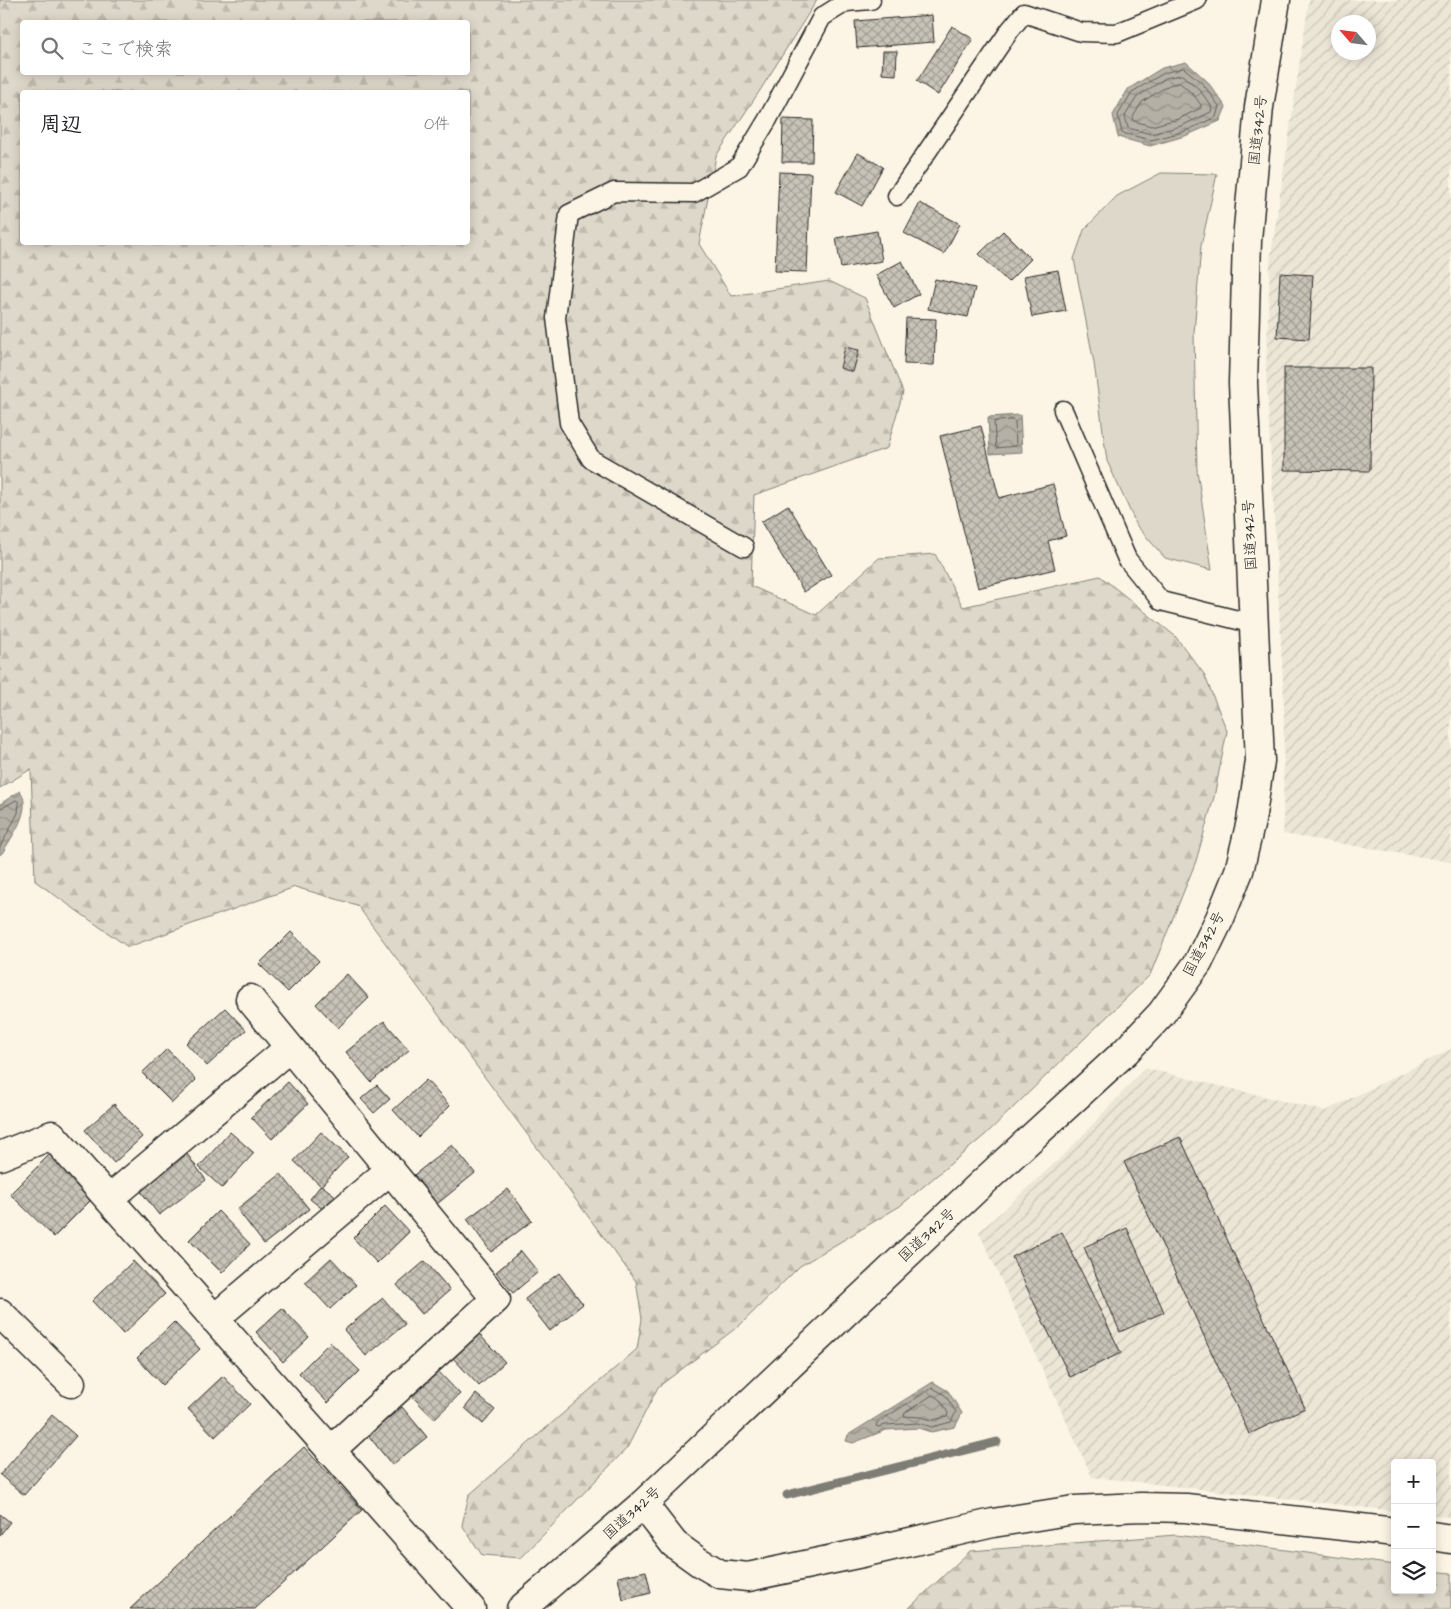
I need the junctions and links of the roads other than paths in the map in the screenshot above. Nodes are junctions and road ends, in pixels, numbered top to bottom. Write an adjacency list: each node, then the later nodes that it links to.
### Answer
1 (871, 0): 6 (lane)
2 (1196, 0): 4 (lane)
3 (1276, 0): 7 (main road, 国道342号)
4 (897, 196)
5 (1063, 410): 7 (lane)
6 (744, 547)
7 (1254, 624): 17 (main road, 国道342号)
8 (250, 998): 9 (main road)
9 (289, 1048): 11 (main road); 12 (main road)
10 (0, 1156): 12 (main road)
11 (390, 1170): 14 (main road); 16 (main road)
12 (109, 1199): 14 (main road)
13 (0, 1312): 15 (main road)
14 (214, 1319): 16 (main road)
15 (71, 1382)
16 (330, 1451): 21 (main road)
17 (643, 1504): 18 (main road); 22 (main road, 国道342号)
18 (1391, 1532)
19 (1436, 1537): 20 (main road)
20 (1451, 1539)
21 (471, 1609)
22 (521, 1609)

